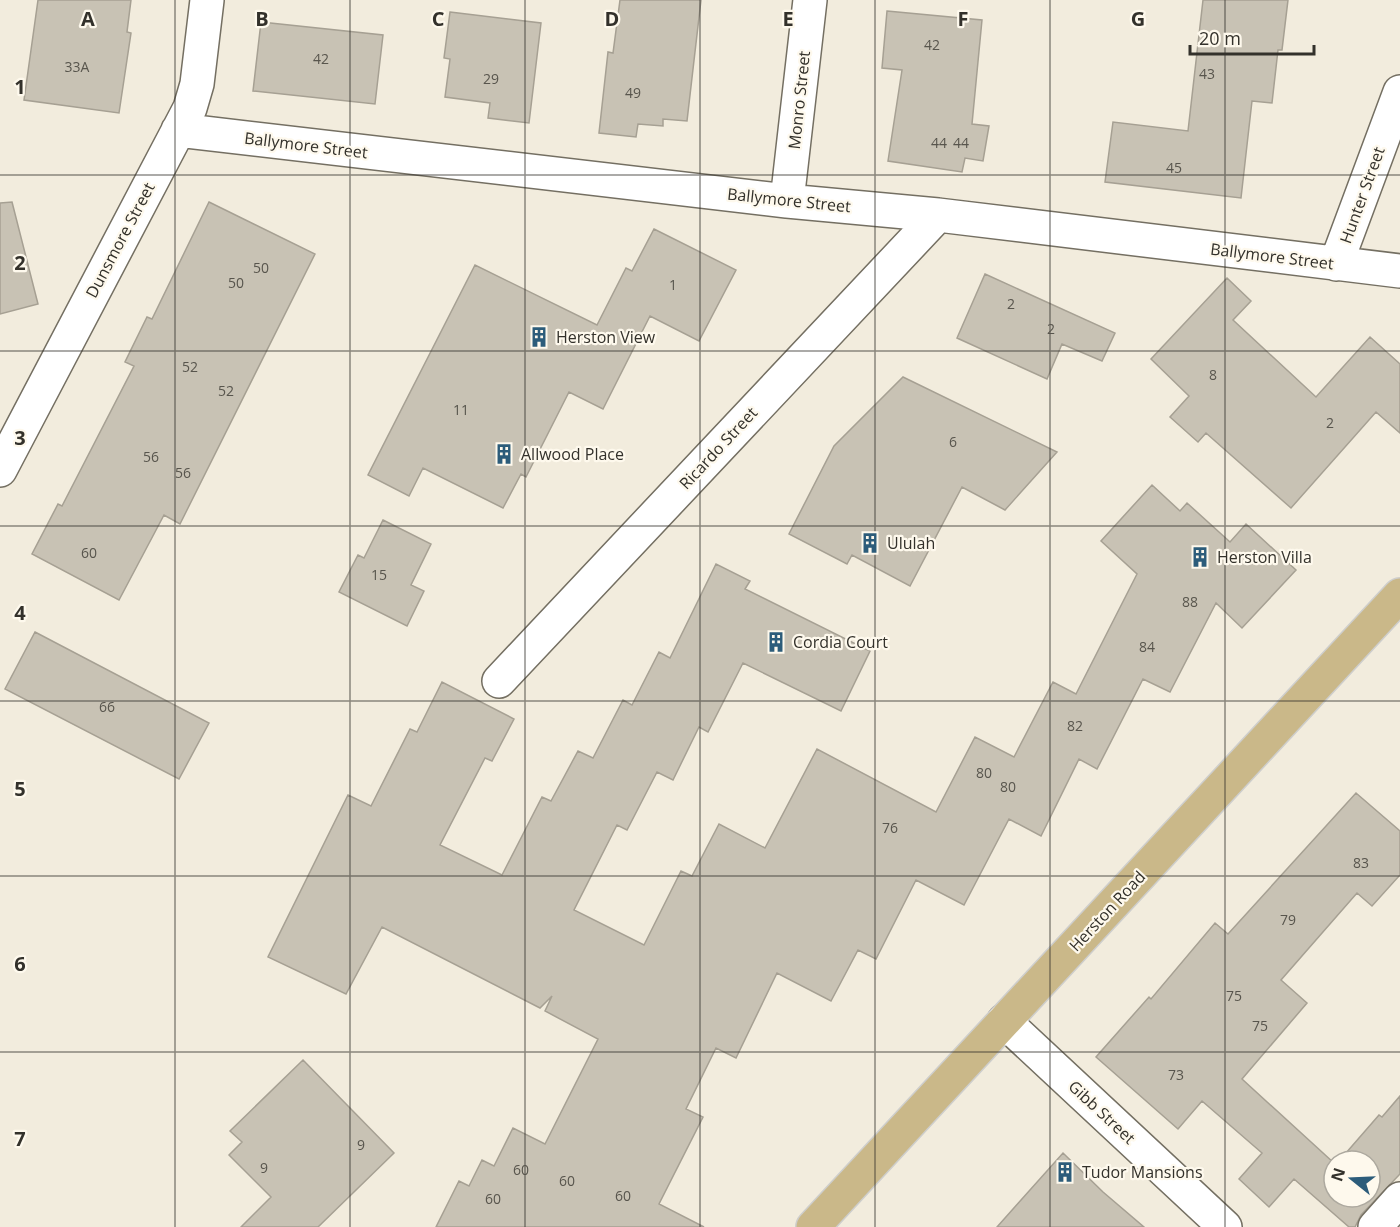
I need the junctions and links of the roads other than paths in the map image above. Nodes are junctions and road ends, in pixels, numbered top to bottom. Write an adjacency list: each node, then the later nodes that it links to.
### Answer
1 (207, 0): 4 (street, Dunsmore Street)
2 (810, 0): 5 (street, Monro Street)
3 (1400, 92): 7 (street, Hunter Street)
4 (178, 130): 5 (street, Ballymore Street); 9 (street, Dunsmore Street)
5 (787, 201): 6 (street, Ballymore Street)
6 (938, 215): 7 (street, Ballymore Street); 11 (street, Ricardo Street)
7 (1336, 264): 8 (street, Ballymore Street)
8 (1400, 271)
9 (0, 470)
10 (1400, 595): 12 (main road, Herston Road)
11 (499, 681)
12 (1004, 1022): 14 (main road, Herston Road); 15 (street, Gibb Street)
13 (1400, 1198): 16 (street)
14 (813, 1227)
15 (1225, 1227)
16 (1375, 1227)

